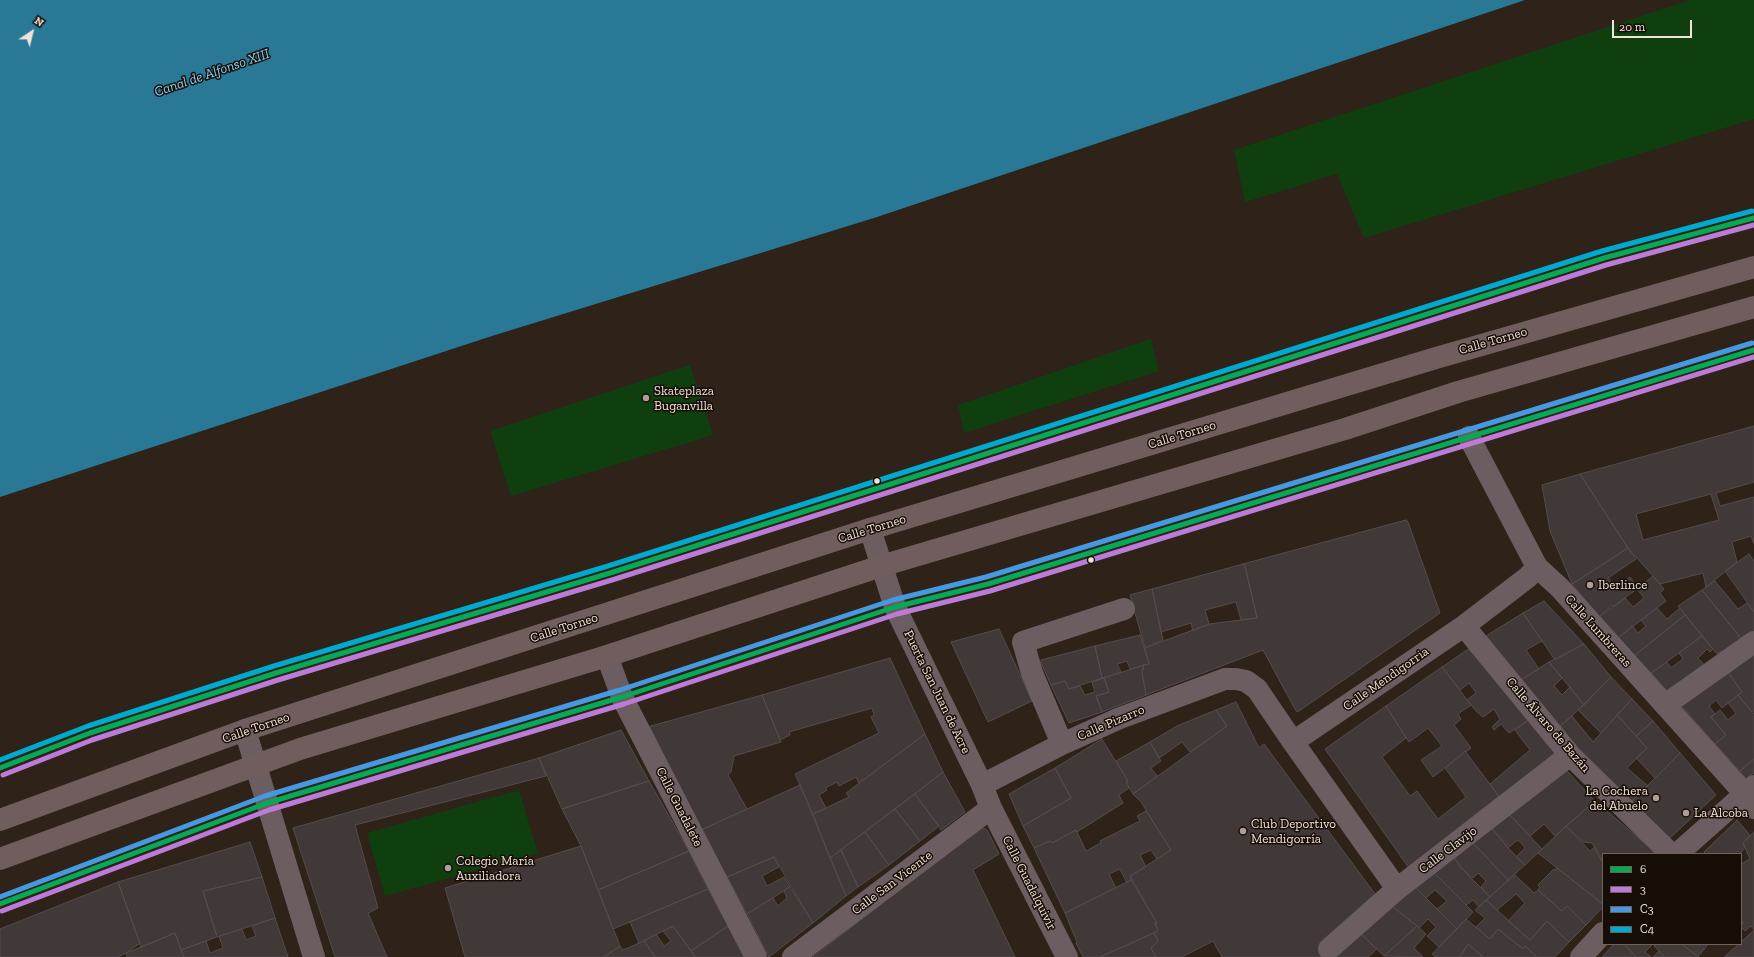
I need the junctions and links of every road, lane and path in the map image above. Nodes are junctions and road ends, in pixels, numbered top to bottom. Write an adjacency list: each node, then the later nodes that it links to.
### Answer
1 (1754, 267): 4 (main road, Calle Torneo)
2 (1754, 307): 5 (main road)
3 (1469, 437): 6 (street, Calle Lumbreras)
4 (870, 529): 5 (street, Puerta San Juan de Acre); 12 (main road, Calle Torneo)
5 (881, 566): 10 (main road); 17 (street, Puerta San Juan de Acre)
6 (1537, 567): 8 (street, Calle Mendigorria); 11 (street, Calle Lumbreras)
7 (1124, 609): 14 (street)
8 (1464, 626): 13 (street, Calle Mendigorria); 15 (street, Calle Álvaro de Bazán)
9 (1754, 642): 11 (street)
10 (607, 656): 16 (main road); 28 (street, Calle Guadalete)
11 (1665, 705): 18 (street, Calle Lumbreras)
12 (245, 730): 16 (street); 20 (main road, Calle Torneo)
13 (1292, 742): 14 (street, Calle Pizarro); 24 (street)
14 (1062, 744): 17 (street, Calle Pizarro)
15 (1570, 756): 21 (street, Calle Álvaro de Bazán); 24 (street, Calle Clavijo)
16 (256, 765): 23 (main road); 27 (street)
17 (982, 785): 19 (street, Puerta San Juan de Acre)
18 (1751, 796): 22 (street)
19 (991, 808): 29 (street, Calle San Vicente); 30 (street, Calle Guadalquivir)
20 (0, 820)
21 (1670, 853)
22 (1679, 853)
23 (0, 859)
24 (1397, 889): 26 (street, Calle Clavijo)
25 (1602, 934): 31 (street)
26 (1329, 949)
27 (314, 957)
28 (756, 957)
29 (793, 957)
30 (1067, 957)
31 (1580, 957)

